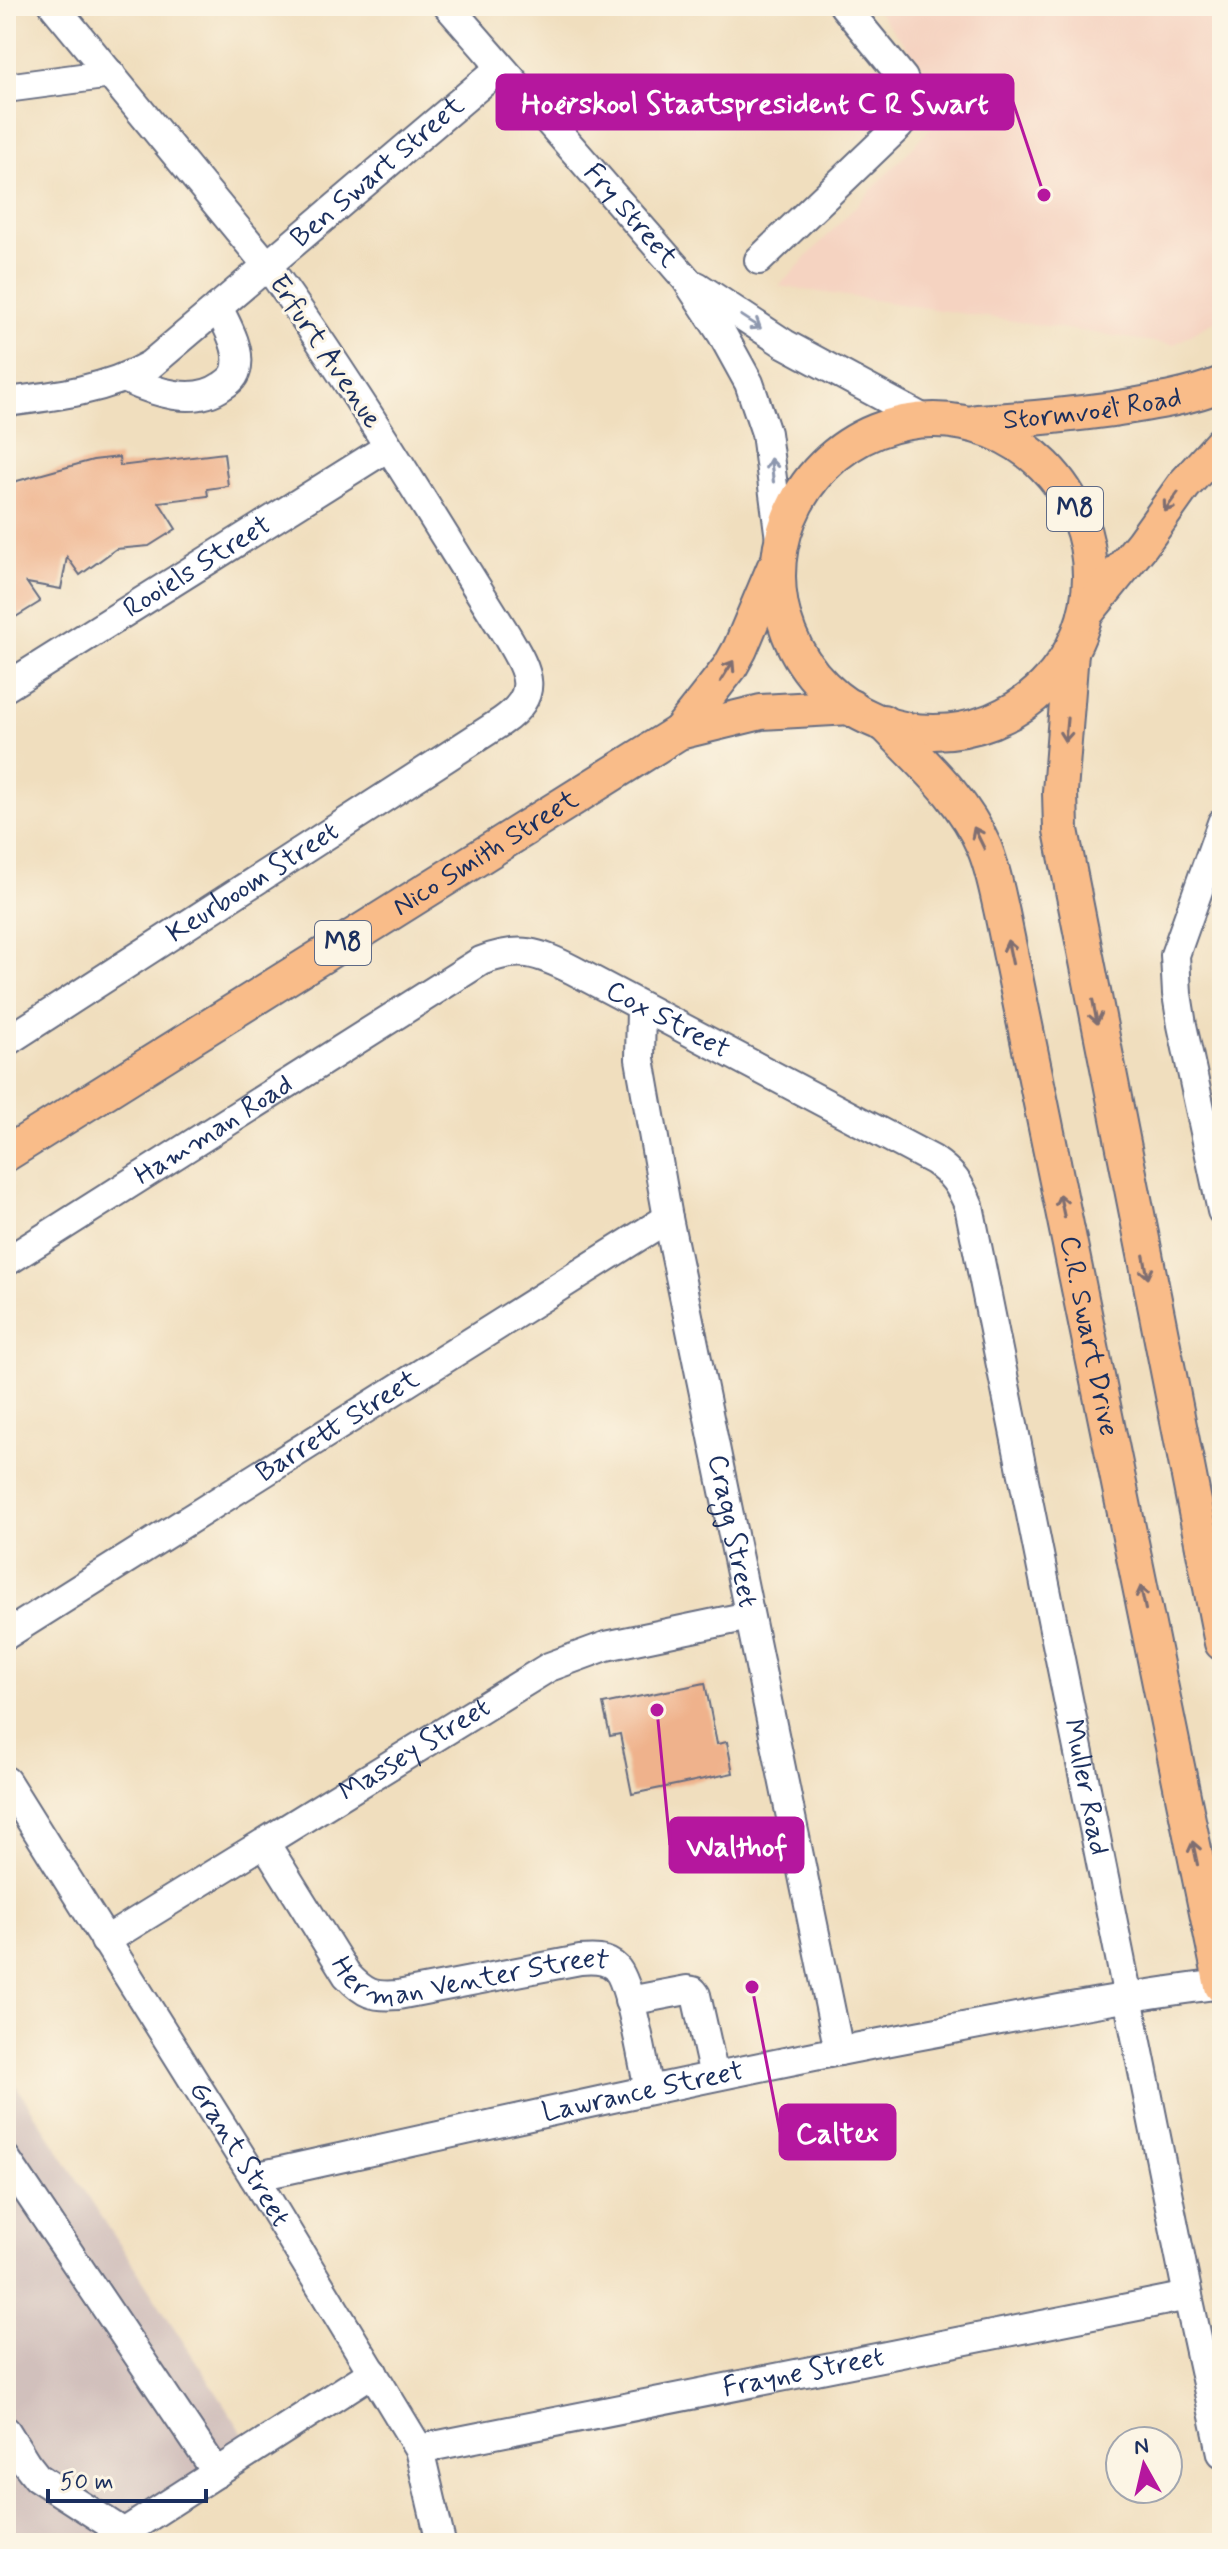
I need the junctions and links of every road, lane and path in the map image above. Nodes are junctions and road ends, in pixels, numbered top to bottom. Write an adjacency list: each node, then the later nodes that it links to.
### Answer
1 (54, 6): 5 (street, Erfurt Avenue)
2 (448, 6): 4 (street, Fry Street)
3 (844, 6): 7 (street)
4 (500, 68): 8 (street, Ben Swart Street); 9 (street, Fry Street)
5 (111, 74): 6 (street); 8 (street, Erfurt Avenue)
6 (6, 88)
7 (759, 260)
8 (267, 265): 10 (street, Ben Swart Street); 16 (street, Erfurt Avenue)
9 (686, 279): 14 (street, Fry Street, one-way to 14); 17 (street, Fry Street, one-way to 9)
10 (218, 307): 11 (street, Ben Swart Street); 11 (street)
11 (126, 379): 13 (street, Ben Swart Street)
12 (1222, 384): 14 (main road, Stormvoël Road / M8)
13 (6, 402)
14 (944, 422): 17 (main road, Stormvoël Road / M8); 18 (main road, Stormvoël Road / M8)
15 (1222, 443): 18 (main road, Stormvoël Road / M8, one-way to 18)
16 (388, 447): 20 (street, Rooiels Street); 22 (street, Erfurt Avenue)
17 (781, 551): 21 (main road, Stormvoël Road / M8); 24 (main road, Nico Smith Street / M8, one-way to 17)
18 (1086, 613): 19 (main road, Stormvoël Road / M8)
19 (1071, 652): 23 (main road, Stormvoël Road / M8); 37 (main road, one-way to 37)
20 (6, 687)
21 (851, 707): 23 (main road, Stormvoël Road / M8); 24 (main road, Nico Smith Street / M8)
22 (501, 722): 28 (street, Keurboom Street)
23 (883, 722): 41 (main road, C.R. Swart Drive, one-way to 23)
24 (679, 732): 31 (main road, Nico Smith Street / M8)
25 (1222, 823): 29 (street)
26 (421, 1001): 27 (street, Cox Street); 34 (street, Hamman Road)
27 (641, 1008): 30 (street, Cox Street); 33 (street, Cragg Street)
28 (6, 1042)
29 (1215, 1139): 32 (street)
30 (911, 1148): 42 (street, Muller Road)
31 (6, 1154)
32 (1222, 1211)
33 (668, 1218): 35 (street, Cragg Street); 36 (street, Barrett Street)
34 (6, 1262)
35 (749, 1616): 39 (street, Massey Street); 44 (street, Cragg Street)
36 (6, 1635)
37 (1222, 1643)
38 (6, 1781): 40 (street, Grant Street)
39 (265, 1843): 40 (street, Massey Street); 43 (street, Herman Venter Street)
40 (105, 1941): 48 (street, Grant Street)
41 (1222, 1984): 42 (street, Lawrance Street)
42 (1128, 1996): 44 (street, Lawrance Street); 49 (street, Muller Road)
43 (629, 2001): 45 (street); 46 (street, Herman Venter Street)
44 (839, 2051): 45 (street, Lawrance Street)
45 (714, 2076): 46 (street, Lawrance Street)
46 (649, 2089): 48 (street, Lawrance Street)
47 (6, 2159): 54 (street)
48 (254, 2177): 50 (street, Grant Street)
49 (1188, 2296): 52 (street, Frayne Street); 53 (street, Muller Road)
50 (373, 2372): 52 (street, Grant Street); 54 (street)
51 (6, 2431): 55 (street)
52 (419, 2449): 56 (street, Grant Street)
53 (1222, 2453)
54 (217, 2473): 55 (street)
55 (116, 2538)
56 (441, 2543)

